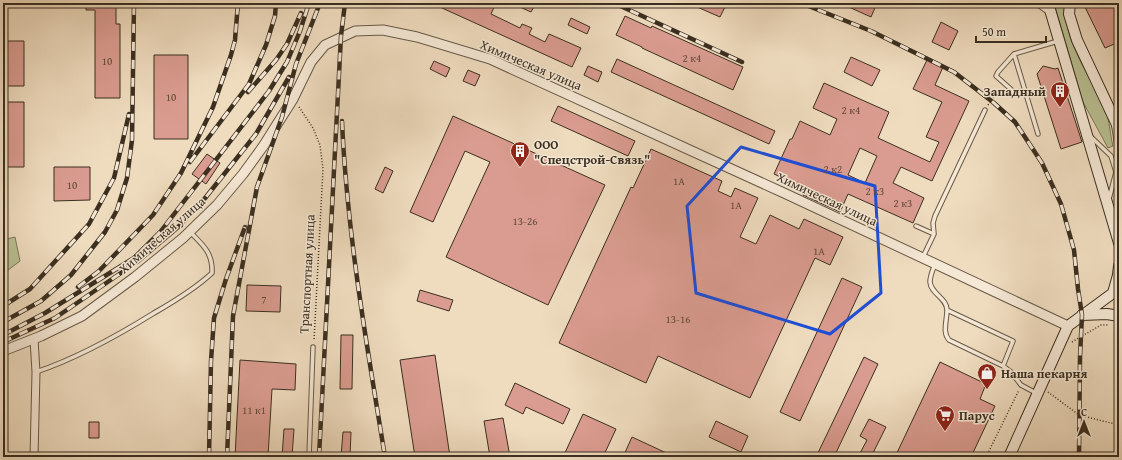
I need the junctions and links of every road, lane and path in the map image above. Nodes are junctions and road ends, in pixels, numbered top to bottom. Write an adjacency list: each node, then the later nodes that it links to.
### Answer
1 (1035, 3): 4 (lane)
2 (1048, 3): 4 (main road)
3 (1070, 3): 11 (main road)
4 (1051, 14): 5 (main road)
5 (1059, 40): 6 (lane); 13 (main road)
6 (1014, 54): 7 (lane); 8 (lane)
7 (1002, 82): 8 (lane); 10 (path)
8 (1025, 91): 14 (lane)
9 (294, 99): 19 (street, Химическая улица); 22 (street, Химическая улица); 32 (path, Транспортная улица)
10 (985, 110): 20 (lane)
11 (1112, 116): 12 (main road); 15 (lane)
12 (1119, 129)
13 (1086, 132): 16 (main road); 16 (lane)
14 (1038, 134)
15 (1119, 158)
16 (1108, 202): 17 (main road)
17 (1117, 224): 21 (main road)
18 (916, 226): 20 (lane)
19 (189, 231): 31 (street, Химическая улица); 35 (lane)
20 (934, 234): 22 (lane)
21 (1119, 243)
22 (923, 258): 23 (street, Химическая улица)
23 (935, 263): 25 (lane); 29 (street, Химическая улица)
24 (1119, 266): 26 (main road)
25 (947, 310): 34 (lane); 34 (lane)
26 (1082, 315): 27 (main road); 29 (main road)
27 (1119, 316)
28 (1113, 325): 30 (path)
29 (1068, 326): 38 (main road)
30 (1081, 336)
31 (34, 339): 33 (street, Химическая улица); 35 (street)
32 (313, 347): 41 (lane, Транспортная улица)
33 (3, 351)
34 (1002, 366): 36 (lane)
35 (36, 372): 40 (street)
36 (1021, 385): 38 (lane); 42 (path)
37 (1048, 392): 39 (path)
38 (1037, 394): 43 (main road)
39 (1119, 425)
40 (34, 457)
41 (309, 457)
42 (986, 457)
43 (1009, 457)

